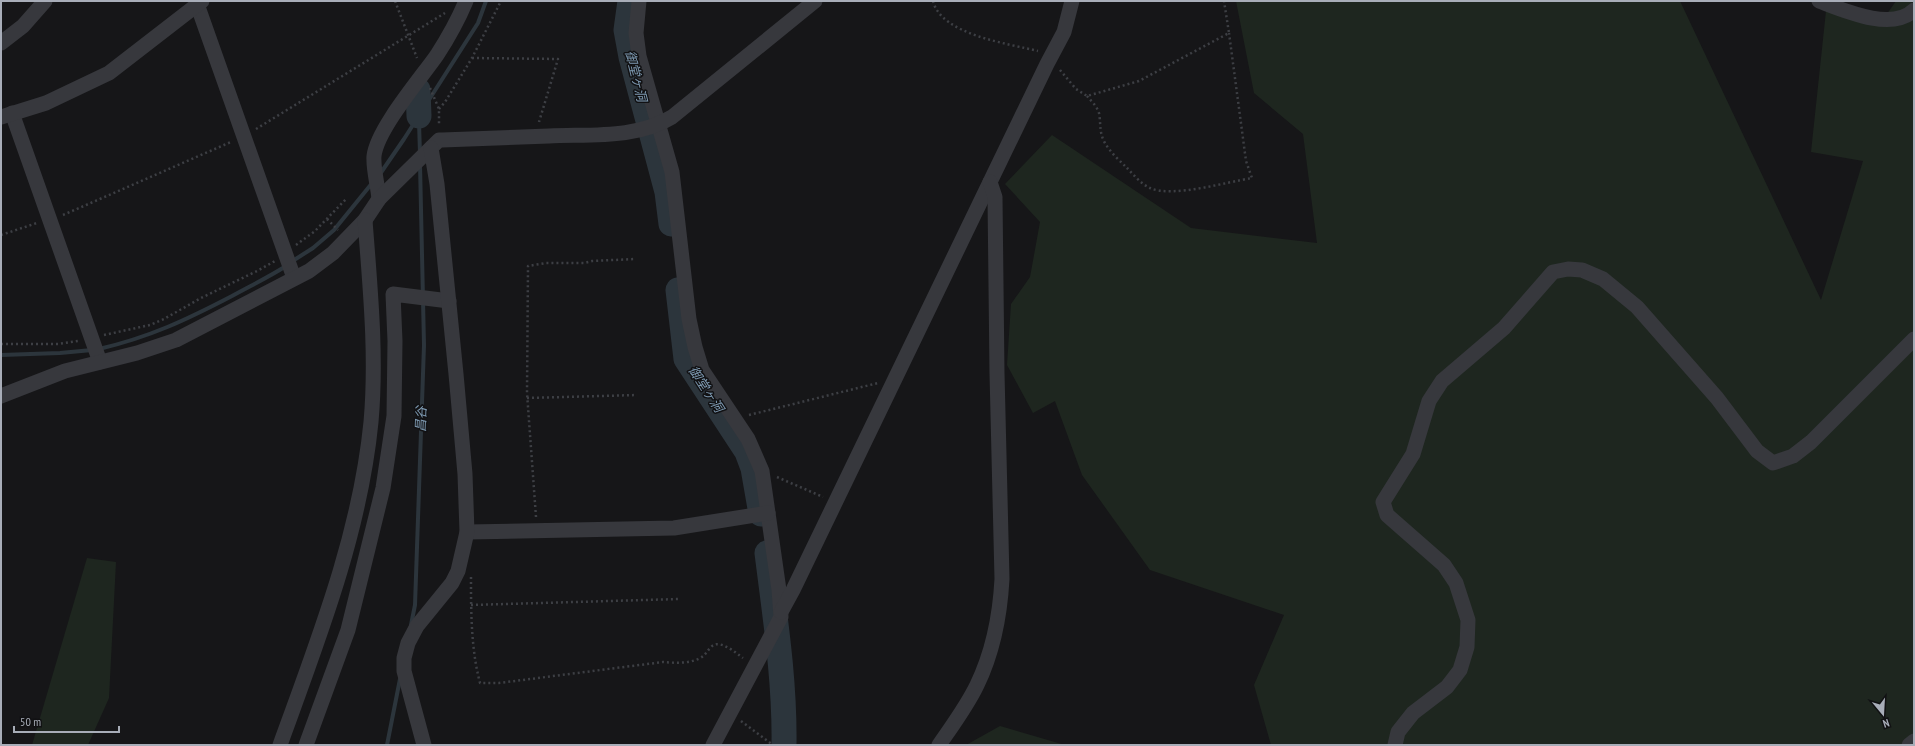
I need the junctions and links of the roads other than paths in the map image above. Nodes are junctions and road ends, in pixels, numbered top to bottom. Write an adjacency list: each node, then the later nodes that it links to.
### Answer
1 (45, 1): 9 (street)
2 (466, 1): 14 (street)
3 (639, 1): 11 (street)
4 (815, 1): 11 (street)
5 (1072, 1): 13 (street)
6 (1819, 1): 8 (street)
7 (200, 3): 10 (street); 16 (street)
8 (1914, 10)
9 (1, 42)
10 (6, 115): 19 (street)
11 (659, 125): 12 (street); 21 (street)
12 (432, 148): 14 (street); 17 (street)
13 (990, 182): 23 (street); 29 (street)
14 (379, 199): 15 (street)
15 (365, 220): 16 (street); 25 (street)
16 (294, 278): 19 (street)
17 (449, 301): 22 (street); 26 (street)
18 (1914, 339): 30 (street)
19 (100, 362): 20 (street)
20 (1, 396)
21 (768, 513): 22 (street); 23 (street)
22 (467, 532): 27 (street)
23 (781, 612): 28 (street)
24 (1914, 741): 31 (street)
25 (280, 745)
26 (306, 745)
27 (424, 745)
28 (713, 745)
29 (939, 745)
30 (1395, 745)
31 (1909, 745)

